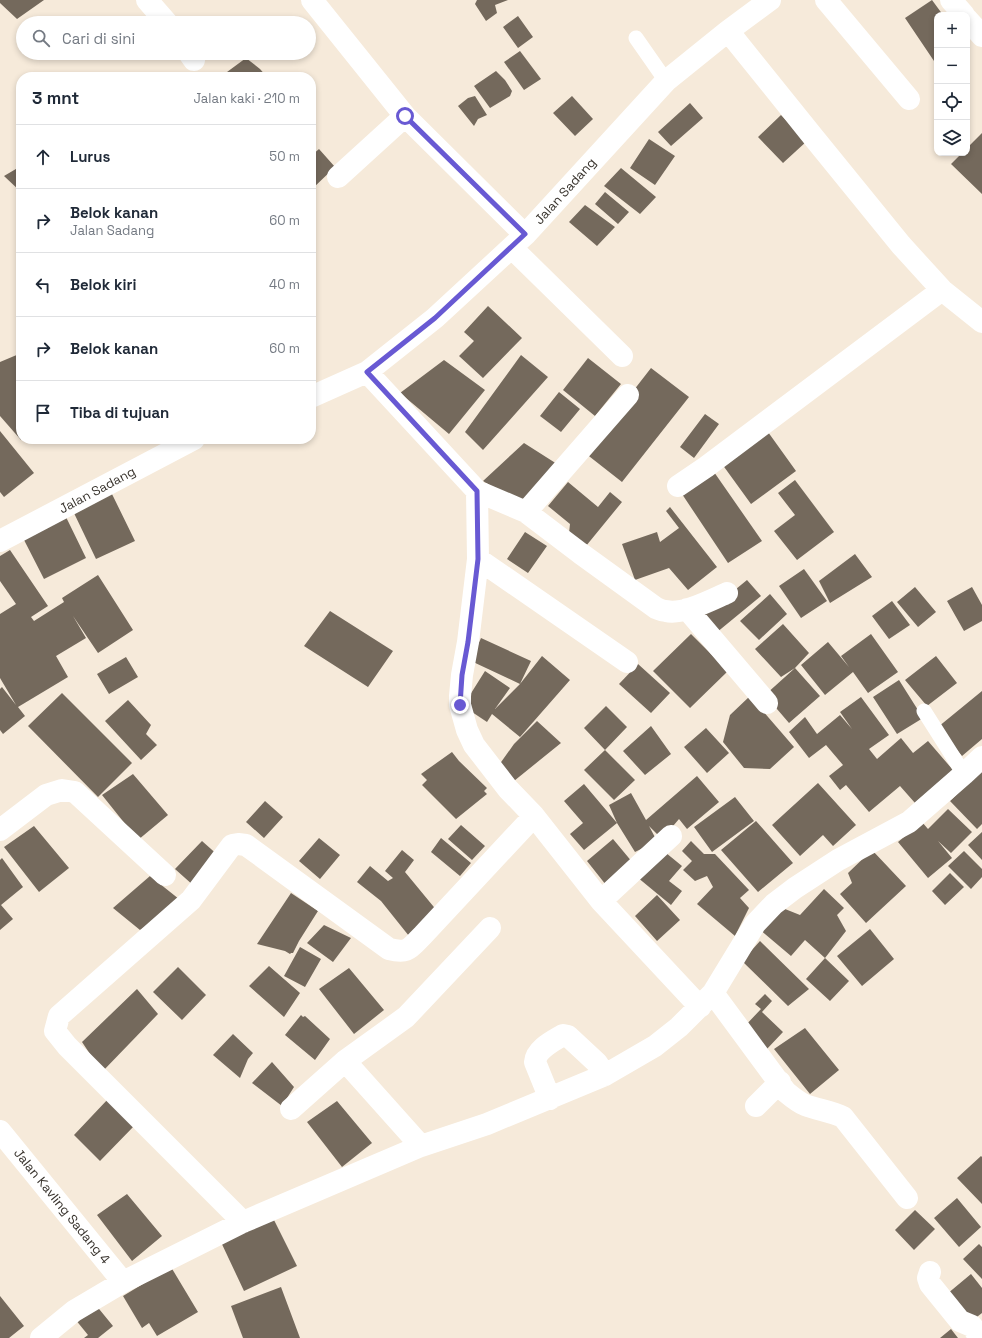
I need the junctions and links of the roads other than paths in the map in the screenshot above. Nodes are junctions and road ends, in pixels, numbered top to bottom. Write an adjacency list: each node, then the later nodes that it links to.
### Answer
1 (147, 0): 7 (street)
2 (312, 0): 14 (street)
3 (770, 0): 9 (street, Jalan Sadang)
4 (826, 0): 13 (street)
5 (951, 0): 6 (street)
6 (961, 12)
7 (161, 16)
8 (970, 22): 10 (street)
9 (728, 30): 12 (street, Jalan Sadang); 17 (street)
10 (982, 36)
11 (636, 38): 12 (lane)
12 (666, 81): 16 (street, Jalan Sadang)
13 (908, 99)
14 (405, 116): 15 (street); 16 (street)
15 (338, 177)
16 (518, 241): 19 (street); 20 (street, Jalan Sadang)
17 (942, 290): 18 (street); 24 (street)
18 (982, 322)
19 (622, 356)
20 (367, 372): 21 (street, Jalan Sadang); 25 (street)
21 (316, 394)
22 (628, 395): 26 (street)
23 (184, 444): 27 (street, Jalan Sadang)
24 (678, 486)
25 (477, 491): 26 (street); 28 (street)
26 (526, 512): 30 (street)
27 (0, 541)
28 (478, 559): 31 (street); 36 (street)
29 (727, 593): 30 (street)
30 (687, 609): 32 (street)
31 (627, 662)
32 (767, 703)
33 (924, 711): 35 (lane)
34 (982, 756): 35 (street)
35 (964, 774): 42 (street)
36 (534, 816): 40 (street); 52 (street)
37 (0, 830): 39 (street)
38 (671, 836): 40 (street)
39 (165, 875)
40 (601, 901): 42 (street)
41 (490, 928): 43 (street)
42 (706, 1000): 44 (street); 45 (street)
43 (345, 1061): 48 (street); 50 (street)
44 (605, 1075): 46 (street); 46 (street)
45 (780, 1082): 47 (street); 51 (street)
46 (550, 1099): 50 (street)
47 (756, 1106)
48 (291, 1109)
49 (0, 1131): 54 (street, Jalan Kavling Sadang 4)
50 (421, 1146): 52 (street)
51 (908, 1198)
52 (243, 1222): 54 (street)
53 (930, 1272): 56 (street)
54 (123, 1282): 55 (street)
55 (41, 1338)
56 (980, 1338)

